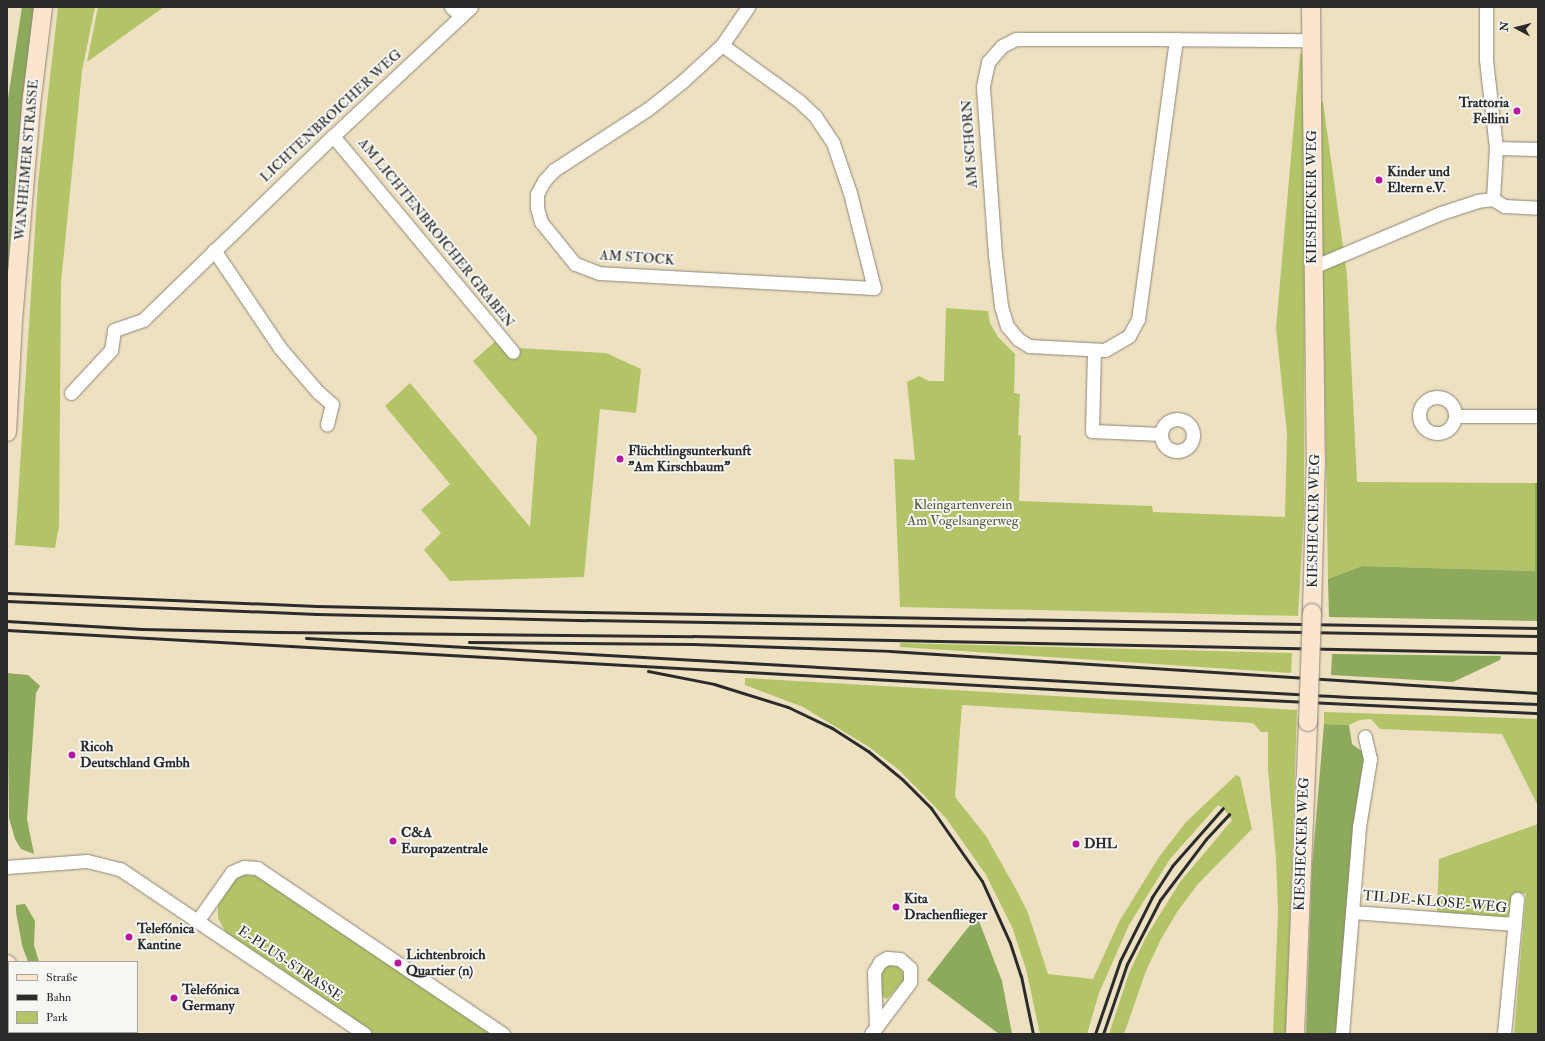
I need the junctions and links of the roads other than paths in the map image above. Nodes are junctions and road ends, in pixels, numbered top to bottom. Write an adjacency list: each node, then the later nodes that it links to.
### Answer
1 (43, 7): 24 (street, WANHEIMER STRASSE)
2 (451, 7): 7 (street)
3 (471, 7): 7 (street, LICHTENBROICHER WEG)
4 (748, 7): 10 (street, AM STOCK)
5 (1311, 7): 9 (street, KIESHECKER WEG)
6 (1486, 7): 12 (street)
7 (461, 16): 11 (street, LICHTENBROICHER WEG)
8 (1176, 39): 9 (street, AM SCHORN); 18 (street, AM SCHORN); 18 (street, AM SCHORN)
9 (1311, 40): 17 (street, KIESHECKER WEG)
10 (722, 45): 10 (street, AM STOCK)
11 (333, 136): 16 (street, LICHTENBROICHER WEG); 19 (street, AM LICHTENBROICHER GRABEN)
12 (1496, 148): 13 (street); 14 (street)
13 (1538, 149)
14 (1493, 199): 15 (street); 17 (street)
15 (1538, 208)
16 (214, 250): 20 (street, LICHTENBROICHER WEG); 23 (street)
17 (1313, 267): 35 (street, KIESHECKER WEG, bridge)
18 (1094, 350): 25 (street)
19 (514, 352)
20 (71, 393)
21 (1455, 416): 22 (street)
22 (1538, 416)
23 (327, 424)
24 (7, 432)
25 (1161, 434)
26 (1365, 737): 29 (street)
27 (7, 867): 30 (street)
28 (1517, 899): 31 (street, TILDE-KLOSE-WEG)
29 (1352, 912): 31 (street, TILDE-KLOSE-WEG); 36 (street)
30 (198, 920): 33 (street, E-PLUS-STRASSE); 34 (street)
31 (1515, 924): 37 (street, TILDE-KLOSE-WEG)
32 (873, 1031): 32 (street)
33 (365, 1034)
34 (502, 1034)
35 (1295, 1034)
36 (1342, 1034)
37 (1504, 1034)

